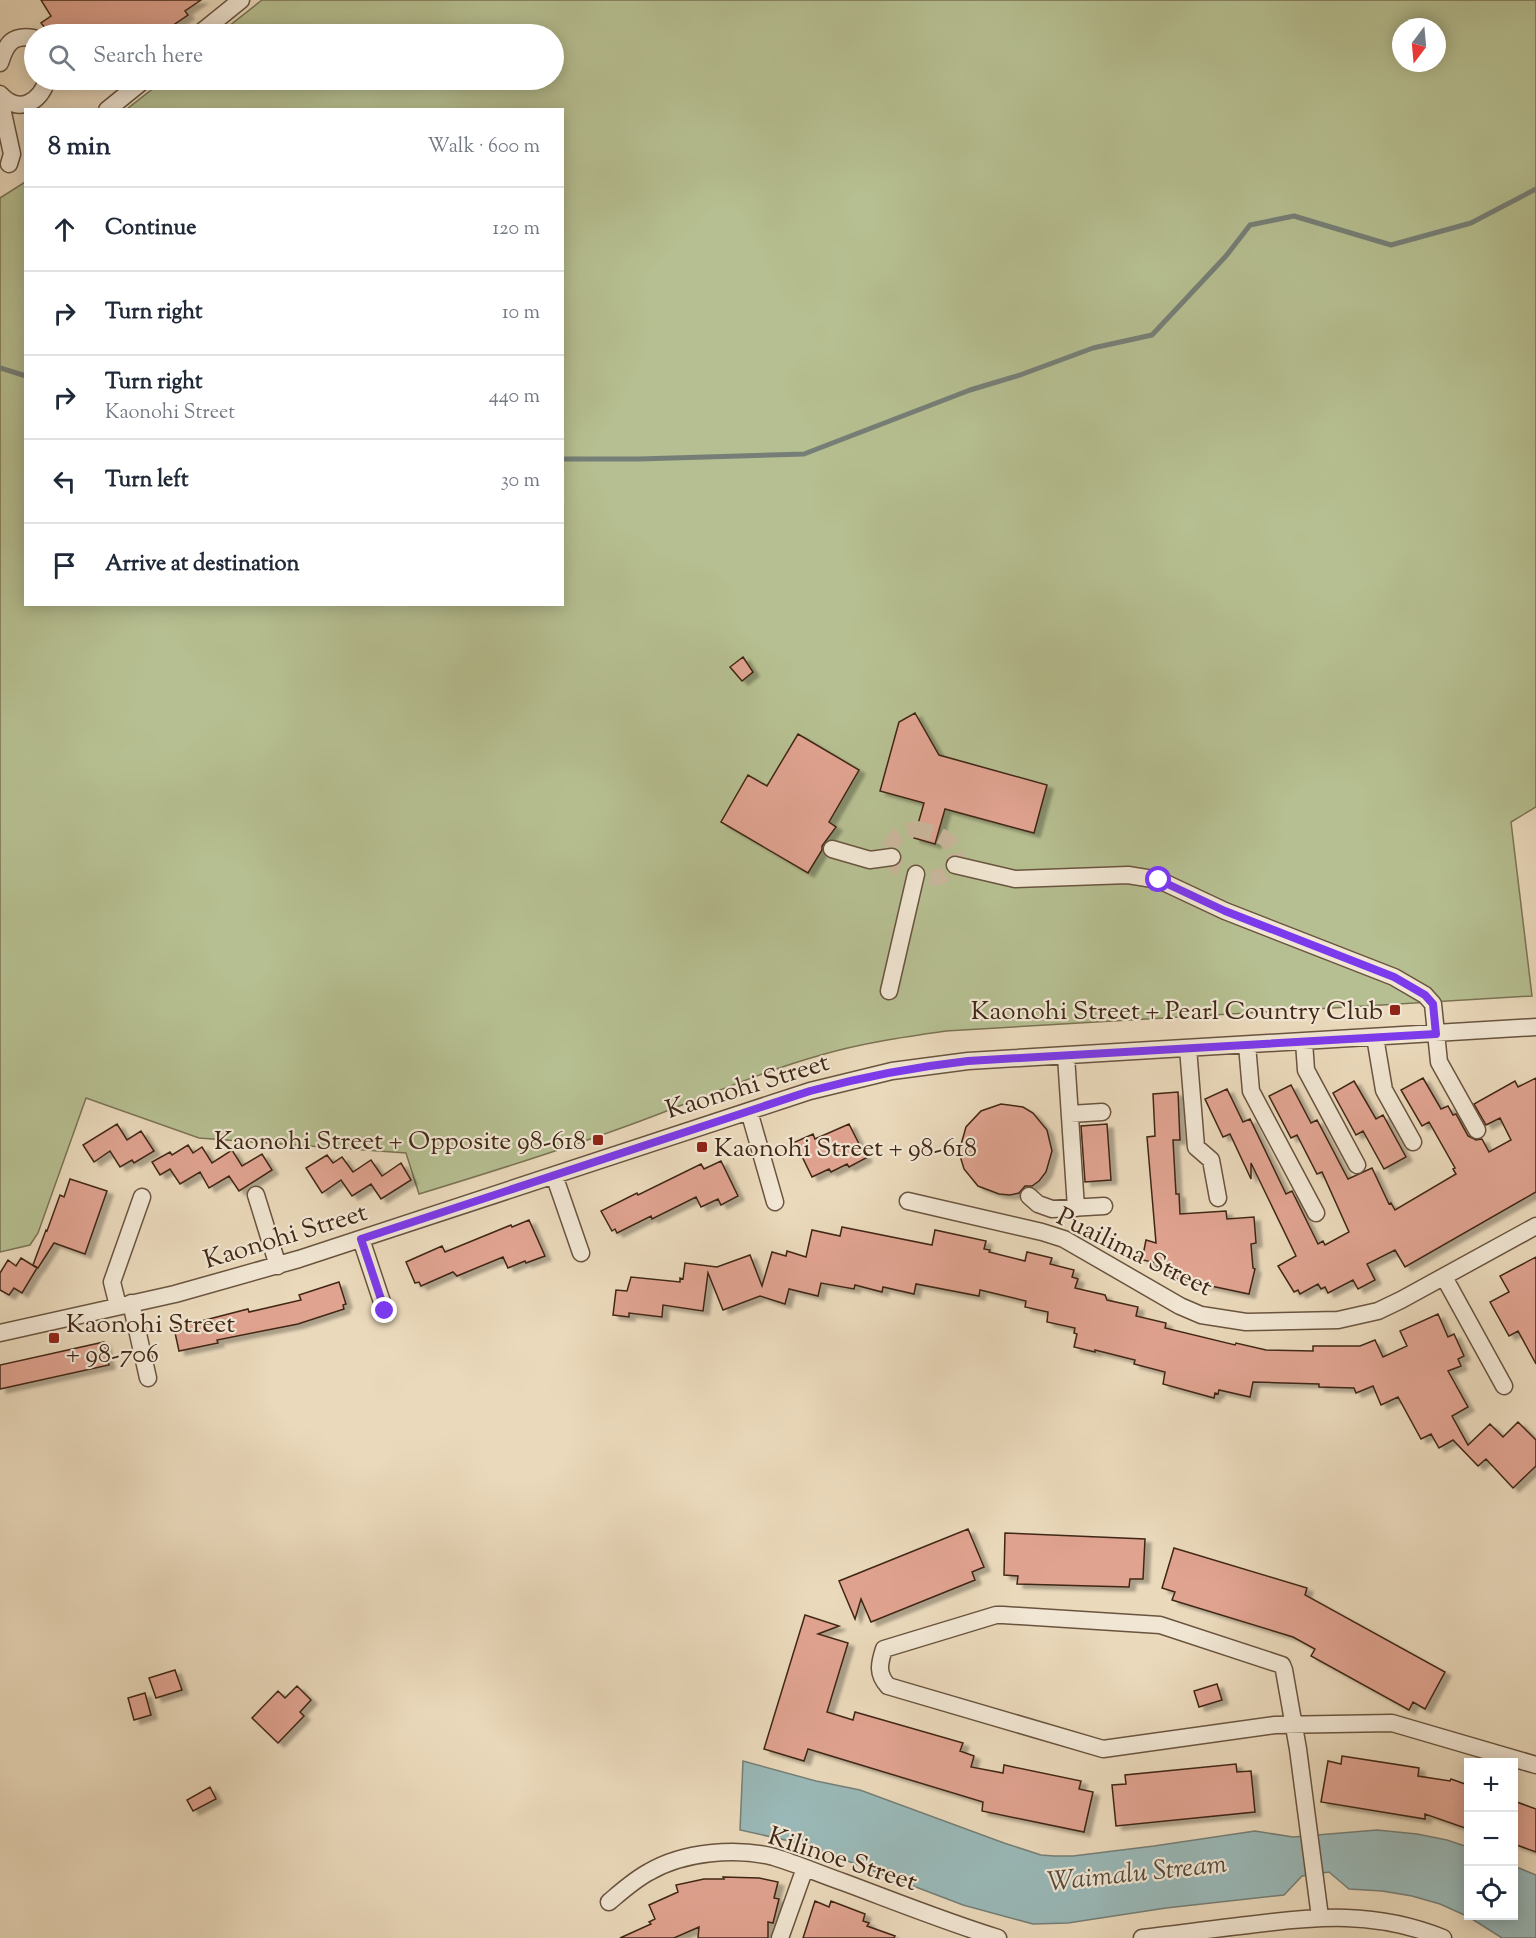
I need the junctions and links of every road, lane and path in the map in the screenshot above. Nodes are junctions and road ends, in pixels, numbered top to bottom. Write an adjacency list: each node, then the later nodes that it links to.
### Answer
1 (241, 0): 2 (street)
2 (211, 24)
3 (24, 37): 4 (street)
4 (0, 63)
5 (42, 90): 7 (street)
6 (132, 90): 8 (street)
7 (0, 96): 9 (street)
8 (109, 108)
9 (11, 165)
10 (832, 849): 11 (street)
11 (892, 857)
12 (954, 865): 16 (street)
13 (916, 874): 14 (street)
14 (889, 991)
15 (1536, 1027): 16 (street, Kaonohi Street)
16 (1436, 1034): 17 (street, Kaonohi Street); 25 (street)
17 (1375, 1037): 18 (street, Kaonohi Street); 26 (street)
18 (1304, 1042): 19 (street, Kaonohi Street); 27 (street)
19 (1247, 1045): 20 (street, Kaonohi Street); 37 (street)
20 (1188, 1048): 21 (street, Kaonohi Street); 32 (street)
21 (1066, 1056): 22 (street, Kaonohi Street); 24 (street)
22 (749, 1110): 28 (street, Kaonohi Street); 34 (street)
23 (1102, 1112): 24 (street)
24 (1070, 1114): 36 (street)
25 (1477, 1130)
26 (1413, 1142)
27 (1357, 1165)
28 (554, 1175): 39 (street, Kaonohi Street); 40 (street)
29 (256, 1195): 41 (street)
30 (1029, 1196): 36 (street)
31 (142, 1197): 43 (street)
32 (1218, 1198)
33 (908, 1201): 42 (street, Puailima Street)
34 (775, 1202)
35 (1104, 1206): 36 (street)
36 (1076, 1208)
37 (1316, 1213)
38 (1536, 1226): 42 (street, Puailima Street)
39 (361, 1239): 41 (street, Kaonohi Street); 44 (street)
40 (581, 1254)
41 (278, 1266): 43 (street, Kaonohi Street)
42 (1444, 1277): 47 (street)
43 (125, 1305): 45 (street, Kaonohi Street); 46 (street)
44 (385, 1311)
45 (0, 1333)
46 (148, 1378)
47 (1504, 1386)
48 (1293, 1724): 48 (street); 49 (street); 52 (street)
49 (1536, 1765)
50 (805, 1868): 51 (street, Kilinoe Street); 53 (street); 54 (street, Kilinoe Street)
51 (609, 1902)
52 (1320, 1917): 55 (street); 56 (street)
53 (780, 1938)
54 (998, 1938)
55 (1142, 1938)
56 (1443, 1938)

